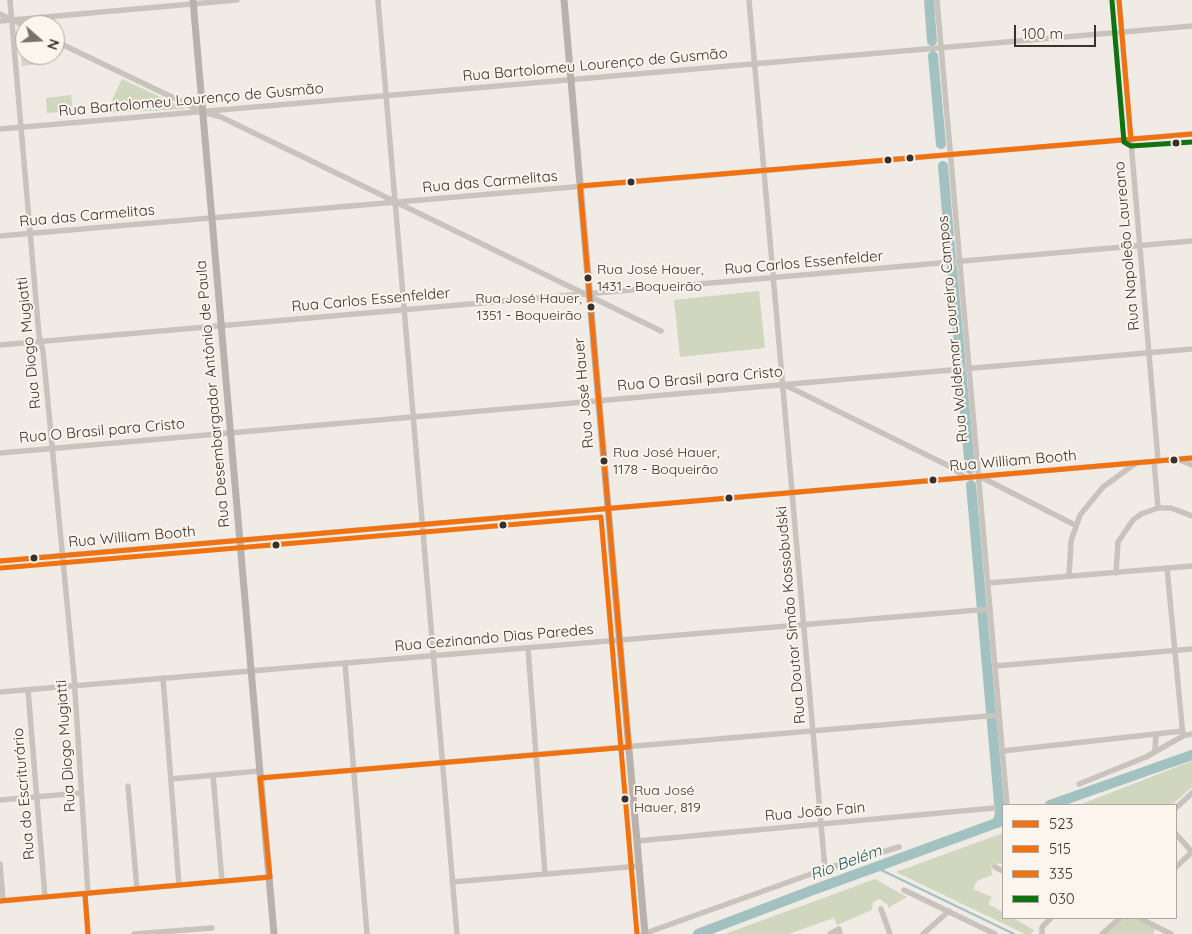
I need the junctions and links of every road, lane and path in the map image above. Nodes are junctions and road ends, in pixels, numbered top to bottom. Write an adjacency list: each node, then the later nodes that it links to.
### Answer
1 (10, 0): 10 (street, Rua Diogo Mugiatti)
2 (236, 0): 8 (street)
3 (378, 0): 19 (street)
4 (564, 0): 18 (main road, Rua José Hauer)
5 (749, 0): 17 (street, Rua Doutor Simão Kossobudski)
6 (937, 0): 16 (street, Rua Waldemar Loureiro Campos)
7 (1119, 0): 14 (street, Rua Napoleão Laureano)
8 (193, 2): 10 (street); 20 (main road, Rua Desembargador Antônio de Paula)
9 (0, 14): 10 (street)
10 (12, 20): 11 (street); 12 (street); 21 (street, Rua Diogo Mugiatti)
11 (0, 21)
12 (15, 21)
13 (1192, 26): 14 (street, Rua Bartolomeu Lourenço de Gusmão)
14 (1122, 32): 16 (street, Rua Bartolomeu Lourenço de Gusmão); 24 (street, Rua Napoleão Laureano)
15 (65, 46): 20 (street)
16 (942, 48): 17 (street, Rua Bartolomeu Lourenço de Gusmão); 25 (street, Rua Waldemar Loureiro Campos)
17 (755, 64): 18 (street, Rua Bartolomeu Lourenço de Gusmão); 26 (street, Rua Doutor Simão Kossobudski)
18 (571, 80): 19 (street, Rua Bartolomeu Lourenço de Gusmão); 27 (main road, Rua José Hauer)
19 (386, 96): 20 (street, Rua Bartolomeu Lourenço de Gusmão); 28 (street)
20 (203, 112): 21 (street, Rua Bartolomeu Lourenço de Gusmão); 28 (street); 29 (main road, Rua Desembargador Antônio de Paula)
21 (21, 127): 22 (street, Rua Bartolomeu Lourenço de Gusmão); 30 (street, Rua Diogo Mugiatti)
22 (0, 129)
23 (1192, 134): 24 (street, Rua das Carmelitas)
24 (1131, 139): 25 (street, Rua das Carmelitas); 33 (street, Rua Napoleão Laureano)
25 (951, 155): 26 (street, Rua das Carmelitas); 34 (street, Rua Waldemar Loureiro Campos)
26 (764, 171): 27 (street, Rua das Carmelitas); 35 (street, Rua Doutor Simão Kossobudski)
27 (580, 186): 28 (street, Rua das Carmelitas); 36 (main road, Rua José Hauer)
28 (395, 202): 29 (street, Rua das Carmelitas); 36 (street); 37 (street)
29 (212, 218): 30 (street, Rua das Carmelitas); 38 (main road, Rua Desembargador Antônio de Paula)
30 (30, 234): 31 (street, Rua das Carmelitas); 40 (street, Rua Diogo Mugiatti)
31 (0, 236)
32 (1192, 242): 33 (street, Rua Carlos Essenfelder)
33 (1140, 246): 34 (street, Rua Carlos Essenfelder); 43 (street, Rua Napoleão Laureano)
34 (960, 262): 35 (street, Rua Carlos Essenfelder); 44 (street, Rua Waldemar Loureiro Campos)
35 (774, 278): 36 (street, Rua Carlos Essenfelder); 45 (street, Rua Doutor Simão Kossobudski)
36 (590, 294): 37 (street, Rua Carlos Essenfelder); 39 (street); 46 (main road, Rua José Hauer)
37 (404, 310): 38 (street, Rua Carlos Essenfelder); 47 (street)
38 (221, 326): 40 (street, Rua Carlos Essenfelder); 48 (main road, Rua Desembargador Antônio de Paula)
39 (661, 330)
40 (41, 342): 41 (street, Rua Carlos Essenfelder); 49 (street, Rua Diogo Mugiatti)
41 (0, 345)
42 (1192, 349): 43 (street, Rua O Brasil para Cristo)
43 (1149, 353): 44 (street, Rua O Brasil para Cristo); 53 (street, Rua Napoleão Laureano)
44 (963, 369): 45 (street, Rua O Brasil para Cristo); 56 (street, Rua Waldemar Loureiro Campos)
45 (783, 384): 46 (street, Rua O Brasil para Cristo); 57 (street); 58 (street, Rua Doutor Simão Kossobudski)
46 (599, 401): 47 (street, Rua O Brasil para Cristo); 60 (main road, Rua José Hauer)
47 (413, 417): 48 (street, Rua O Brasil para Cristo); 62 (street)
48 (230, 433): 49 (street, Rua O Brasil para Cristo); 64 (main road, Rua Desembargador Antônio de Paula)
49 (52, 448): 50 (street, Rua O Brasil para Cristo); 65 (street, Rua Diogo Mugiatti)
50 (0, 452)
51 (1192, 458): 52 (street, Rua William Booth)
52 (1175, 459): 53 (street, Rua William Booth); 55 (street)
53 (1156, 461): 54 (street, Rua William Booth); 59 (street, Rua Napoleão Laureano)
54 (1137, 462): 56 (street, Rua William Booth); 63 (street)
55 (1192, 465)
56 (978, 476): 57 (street, Rua William Booth); 63 (street); 71 (street, Rua Waldemar Loureiro Campos)
57 (965, 477): 58 (street, Rua William Booth)
58 (792, 493): 60 (street, Rua William Booth); 73 (street, Rua Doutor Simão Kossobudski)
59 (1158, 508): 61 (street); 69 (street)
60 (608, 509): 62 (street, Rua William Booth); 74 (main road, Rua José Hauer)
61 (1192, 516)
62 (422, 525): 64 (street, Rua William Booth); 78 (street)
63 (1075, 525): 70 (street)
64 (240, 540): 65 (street, Rua William Booth); 81 (main road, Rua Desembargador Antônio de Paula)
65 (62, 555): 66 (street, Rua William Booth); 83 (street, Rua Diogo Mugiatti)
66 (0, 561)
67 (1192, 566): 68 (street)
68 (1167, 568): 69 (street); 77 (street)
69 (1116, 572): 70 (street)
70 (1069, 576): 71 (street)
71 (988, 583): 72 (street, Rua Waldemar Loureiro Campos)
72 (988, 609): 73 (street, Rua Cezinando Dias Paredes); 80 (street, Rua Waldemar Loureiro Campos)
73 (804, 624): 74 (street, Rua Cezinando Dias Paredes); 87 (street, Rua Doutor Simão Kossobudski)
74 (620, 640): 75 (street, Rua Cezinando Dias Paredes); 91 (main road, Rua José Hauer)
75 (528, 648): 78 (street, Rua Cezinando Dias Paredes); 94 (street)
76 (1192, 649): 77 (street)
77 (1175, 650): 80 (street); 88 (street)
78 (433, 656): 79 (street, Rua Cezinando Dias Paredes); 95 (street)
79 (345, 663): 81 (street, Rua Cezinando Dias Paredes); 96 (street)
80 (995, 666): 86 (street, Rua Waldemar Loureiro Campos)
81 (251, 671): 82 (street, Rua Cezinando Dias Paredes); 98 (main road, Rua Desembargador Antônio de Paula)
82 (163, 678): 83 (street, Rua Cezinando Dias Paredes); 99 (street)
83 (73, 686): 84 (street, Rua Cezinando Dias Paredes); 102 (street, Rua Diogo Mugiatti)
84 (28, 690): 85 (street, Rua Cezinando Dias Paredes); 104 (street, Rua do Escriturário)
85 (0, 692)
86 (997, 715): 87 (street); 93 (street, Rua Waldemar Loureiro Campos)
87 (813, 731): 91 (street); 109 (street, Rua Doutor Simão Kossobudski)
88 (1183, 733): 89 (street); 90 (street); 92 (street)
89 (1156, 734): 92 (street); 93 (street)
90 (1192, 734)
91 (629, 747): 94 (street); 111 (main road, Rua José Hauer)
92 (1155, 750): 100 (street)
93 (1002, 751): 106 (street, Rua Waldemar Loureiro Campos)
94 (536, 755): 95 (street); 120 (street)
95 (442, 763): 96 (street); 123 (street)
96 (353, 770): 98 (street); 141 (street)
97 (213, 775): 98 (street); 99 (street); 122 (street)
98 (260, 775): 121 (main road, Rua Desembargador Antônio de Paula)
99 (171, 779): 124 (street)
100 (1079, 784)
101 (128, 786): 125 (street)
102 (81, 793): 104 (street); 127 (street, Rua Diogo Mugiatti)
103 (1192, 793): 107 (street)
104 (37, 797): 105 (street); 128 (street, Rua do Escriturário)
105 (0, 800)
106 (1007, 804)
107 (1177, 807)
108 (994, 808): 109 (street, Rua João Fain)
109 (822, 824): 111 (street, Rua João Fain); 118 (street, Rua Doutor Simão Kossobudski)
110 (1177, 835): 113 (street)
111 (638, 842): 115 (main road, Rua José Hauer)
112 (899, 848): 118 (street)
113 (1192, 852): 116 (street)
114 (0, 864): 129 (street)
115 (640, 866): 120 (street); 143 (main road, Rua José Hauer)
116 (1177, 866)
117 (995, 867): 119 (street)
118 (826, 870): 143 (street)
119 (1002, 870)
120 (545, 874): 123 (street)
121 (270, 877): 122 (street); 140 (main road, Rua Desembargador Antônio de Paula)
122 (222, 881): 124 (street)
123 (452, 882): 142 (street)
124 (179, 885): 125 (street)
125 (137, 889): 127 (street)
126 (904, 890): 131 (street)
127 (87, 894): 128 (street); 138 (street, Rua Diogo Mugiatti)
128 (46, 897): 129 (street)
129 (2, 901)
130 (881, 908): 145 (street)
131 (950, 911): 146 (street); 147 (street)
132 (1049, 919): 137 (street)
133 (1119, 919): 148 (street)
134 (1141, 919): 149 (street)
135 (212, 928): 139 (street)
136 (839, 931): 144 (street)
137 (1041, 932)
138 (88, 934)
139 (134, 934)
140 (274, 934)
141 (366, 934)
142 (457, 934)
143 (645, 934)
144 (830, 934)
145 (890, 934)
146 (923, 934)
147 (995, 934)
148 (1102, 934)
149 (1171, 934)

